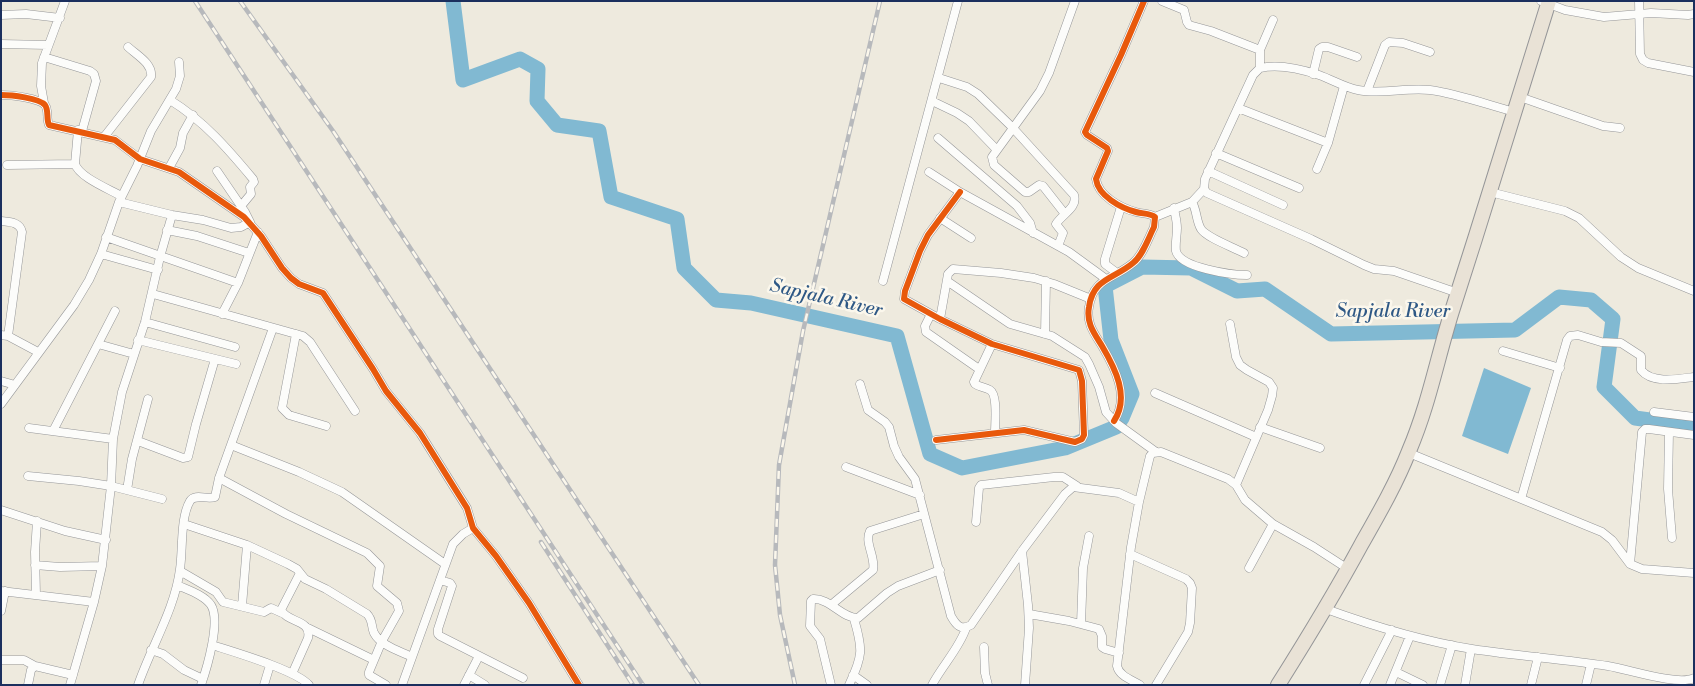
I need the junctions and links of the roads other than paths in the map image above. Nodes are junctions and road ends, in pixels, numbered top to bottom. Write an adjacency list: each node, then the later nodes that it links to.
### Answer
1 (65, 1): 11 (street)
2 (958, 1): 24 (street)
3 (1075, 1): 35 (street)
4 (1144, 1): 59 (street)
5 (1162, 1): 16 (street)
6 (1639, 1): 8 (street)
7 (1546, 2): 8 (street); 28 (highway)
8 (1638, 14): 9 (street); 22 (street)
9 (1694, 14)
10 (1, 15): 11 (street)
11 (60, 18): 14 (street)
12 (1273, 20): 16 (street)
13 (1, 44): 14 (street)
14 (48, 45): 18 (street)
15 (128, 47): 38 (street)
16 (1260, 50): 21 (street)
17 (1430, 52): 26 (street)
18 (44, 57): 31 (street); 37 (street)
19 (1356, 57): 23 (street)
20 (179, 62): 29 (street)
21 (1260, 68): 23 (street); 32 (street)
22 (1694, 72)
23 (1313, 74): 25 (street)
24 (939, 78): 30 (street); 35 (street)
25 (1344, 86): 26 (street); 40 (street)
26 (1367, 91): 33 (street)
27 (1, 95): 31 (street)
28 (1520, 97): 33 (highway); 36 (street)
29 (170, 100): 34 (street); 43 (street)
30 (932, 101): 41 (street); 81 (street)
31 (44, 103): 37 (street)
32 (1238, 108): 40 (street); 42 (street)
33 (1515, 112): 54 (highway)
34 (193, 115): 46 (street); 58 (street)
35 (1012, 127): 41 (street); 61 (street)
36 (1620, 128)
37 (80, 130): 38 (street); 44 (street)
38 (104, 137): 43 (street)
39 (938, 138): 69 (street)
40 (1328, 143): 47 (street)
41 (996, 149): 61 (street)
42 (1216, 153): 49 (street); 51 (street)
43 (140, 159): 46 (street); 55 (street)
44 (74, 164): 45 (street); 55 (street)
45 (7, 165)
46 (169, 168): 66 (street)
47 (1317, 169)
48 (216, 171): 58 (street)
49 (1208, 171): 52 (street); 57 (street)
50 (929, 172): 53 (street)
51 (1299, 188)
52 (1204, 189): 56 (street); 87 (street)
53 (960, 192): 64 (street); 69 (street)
54 (1490, 192): 85 (street); 87 (highway)
55 (120, 199): 62 (street); 70 (street)
56 (1192, 202): 60 (street); 74 (street)
57 (1283, 205)
58 (240, 206): 66 (street)
59 (1121, 207): 63 (street); 78 (street)
60 (1174, 208): 63 (street); 79 (street)
61 (1065, 214): 72 (street)
62 (172, 216): 66 (street); 67 (street)
63 (1155, 217): 78 (street)
64 (940, 218): 71 (street); 91 (street)
65 (1, 221): 98 (street)
66 (250, 222): 68 (street)
67 (167, 230): 73 (street); 76 (street)
68 (258, 232): 73 (street); 153 (street)
69 (1033, 233): 72 (street)
70 (106, 237): 75 (street); 76 (street)
71 (971, 238)
72 (1058, 246): 80 (street)
73 (249, 253): 84 (street)
74 (1244, 253)
75 (101, 254): 77 (street); 104 (street)
76 (160, 257): 77 (street); 84 (street)
77 (158, 270): 86 (street)
78 (1117, 273): 80 (street)
79 (1247, 275)
80 (1106, 279): 88 (street)
81 (883, 281)
82 (947, 281): 83 (street); 92 (street); 97 (street)
83 (1046, 281): 88 (street); 97 (street)
84 (238, 283): 90 (street)
85 (1694, 291)
86 (152, 294): 90 (street); 93 (street)
87 (1458, 294): 135 (highway)
88 (1091, 299): 120 (street)
89 (115, 311): 100 (street)
90 (222, 314): 95 (street)
91 (930, 314): 92 (street); 109 (street)
92 (940, 319): 101 (street)
93 (145, 322): 99 (street); 102 (street)
94 (1230, 324): 122 (street)
95 (273, 328): 96 (street); 132 (street)
96 (296, 334): 117 (street); 121 (street)
97 (1045, 334): 120 (street)
98 (5, 336): 104 (street)
99 (138, 340): 105 (street); 106 (street)
100 (98, 344): 105 (street); 124 (street)
101 (992, 344): 109 (street); 125 (street)
102 (235, 347)
103 (1503, 351): 108 (street)
104 (38, 352): 112 (street)
105 (134, 354): 129 (street)
106 (215, 359): 107 (street); 130 (street)
107 (236, 364)
108 (1560, 368): 110 (street); 145 (street)
109 (979, 369): 125 (street)
110 (1694, 377)
111 (1, 381): 112 (street)
112 (15, 384): 116 (street)
113 (860, 384): 143 (street)
114 (1155, 393): 128 (street)
115 (148, 399): 130 (street)
116 (1, 404)
117 (355, 410)
118 (1654, 412): 119 (street)
119 (1694, 417)
120 (1117, 423): 134 (street)
121 (326, 426)
122 (1260, 427): 128 (street); 133 (street)
123 (29, 428): 124 (street)
124 (53, 431): 129 (street)
125 (995, 432): 131 (street)
126 (1669, 432): 127 (street); 155 (street); 161 (street)
127 (1694, 435)
128 (1256, 436): 139 (street)
129 (113, 439): 140 (street)
130 (138, 440): 142 (street)
131 (936, 440)
132 (230, 445): 138 (street); 160 (street)
133 (1320, 448)
134 (1156, 452): 139 (street); 146 (street)
135 (1409, 453): 145 (street); 165 (highway)
136 (846, 467): 143 (street)
137 (28, 476): 140 (street)
138 (219, 478): 151 (street); 187 (street)
139 (1236, 485): 152 (street)
140 (111, 486): 142 (street); 156 (street)
141 (1078, 486): 146 (street); 150 (street); 158 (street)
142 (127, 490): 144 (street)
143 (920, 495): 148 (street)
144 (162, 499)
145 (1521, 499): 161 (street)
146 (1139, 502): 159 (street)
147 (1, 510): 149 (street)
148 (924, 514): 166 (street); 175 (street)
149 (37, 521): 156 (street); 162 (street)
150 (976, 522)
151 (184, 524): 157 (street); 167 (street)
152 (1273, 524): 164 (street); 165 (street)
153 (473, 528): 160 (street); 222 (street)
154 (1089, 536): 182 (street)
155 (1672, 538)
156 (106, 540): 163 (street)
157 (247, 545): 168 (street); 176 (street)
158 (1022, 551): 180 (street); 184 (street)
159 (1130, 554): 193 (street); 229 (street)
160 (445, 564): 170 (street)
161 (1630, 564): 169 (street)
162 (35, 565): 163 (street); 173 (street)
163 (102, 566): 174 (street)
164 (1250, 568)
165 (1348, 569): 177 (highway)
166 (940, 570): 181 (street); 184 (street)
167 (180, 571): 171 (street); 176 (street)
168 (300, 573): 179 (street); 187 (street)
169 (1694, 573)
170 (440, 580): 194 (street); 195 (street)
171 (177, 585): 189 (street); 192 (street)
172 (3, 591): 173 (street); 178 (street)
173 (36, 596): 174 (street)
174 (94, 602): 204 (street)
175 (831, 605): 181 (street); 223 (street)
176 (242, 606): 179 (street)
177 (1326, 609): 185 (street); 211 (highway)
178 (1, 611)
179 (282, 613): 183 (street)
180 (1029, 614): 182 (street); 228 (street)
181 (854, 619): 206 (street)
182 (1081, 624): 193 (street)
183 (308, 628): 198 (street); 203 (street)
184 (966, 628): 226 (street)
185 (1392, 630): 186 (street); 230 (street)
186 (1410, 636): 188 (street); 202 (street)
187 (382, 641): 195 (street); 198 (street)
188 (1452, 644): 191 (street); 233 (street)
189 (212, 645): 200 (street); 210 (street)
190 (984, 647): 227 (street)
191 (1471, 648): 196 (street); 234 (street)
192 (152, 650): 210 (street); 215 (street)
193 (1119, 653): 212 (street)
194 (479, 656): 205 (street); 207 (street)
195 (412, 657): 219 (street)
196 (1538, 657): 199 (street); 235 (street)
197 (1, 660): 201 (street)
198 (374, 660): 218 (street)
199 (1591, 664): 208 (street); 236 (street)
200 (270, 665): 203 (street); 216 (street)
201 (35, 666): 204 (street); 213 (street)
202 (1396, 672): 231 (street); 232 (street)
203 (292, 674): 217 (street)
204 (73, 675): 214 (street)
205 (469, 675): 220 (street); 221 (street)
206 (854, 675): 224 (street); 225 (street)
207 (523, 678)
208 (1659, 681): 209 (street)
209 (1691, 681)
210 (202, 682)
211 (1283, 683)
212 (1137, 684)
213 (28, 685)
214 (70, 685)
215 (138, 685)
216 (264, 685)
217 (309, 685)
218 (386, 685)
219 (402, 685)
220 (464, 685)
221 (485, 685)
222 (579, 685)
223 (831, 685)
224 (849, 685)
225 (867, 685)
226 (932, 685)
227 (988, 685)
228 (1025, 685)
229 (1156, 685)
230 (1364, 685)
231 (1390, 685)
232 (1423, 685)
233 (1440, 685)
234 (1465, 685)
235 (1531, 685)
236 (1586, 685)

